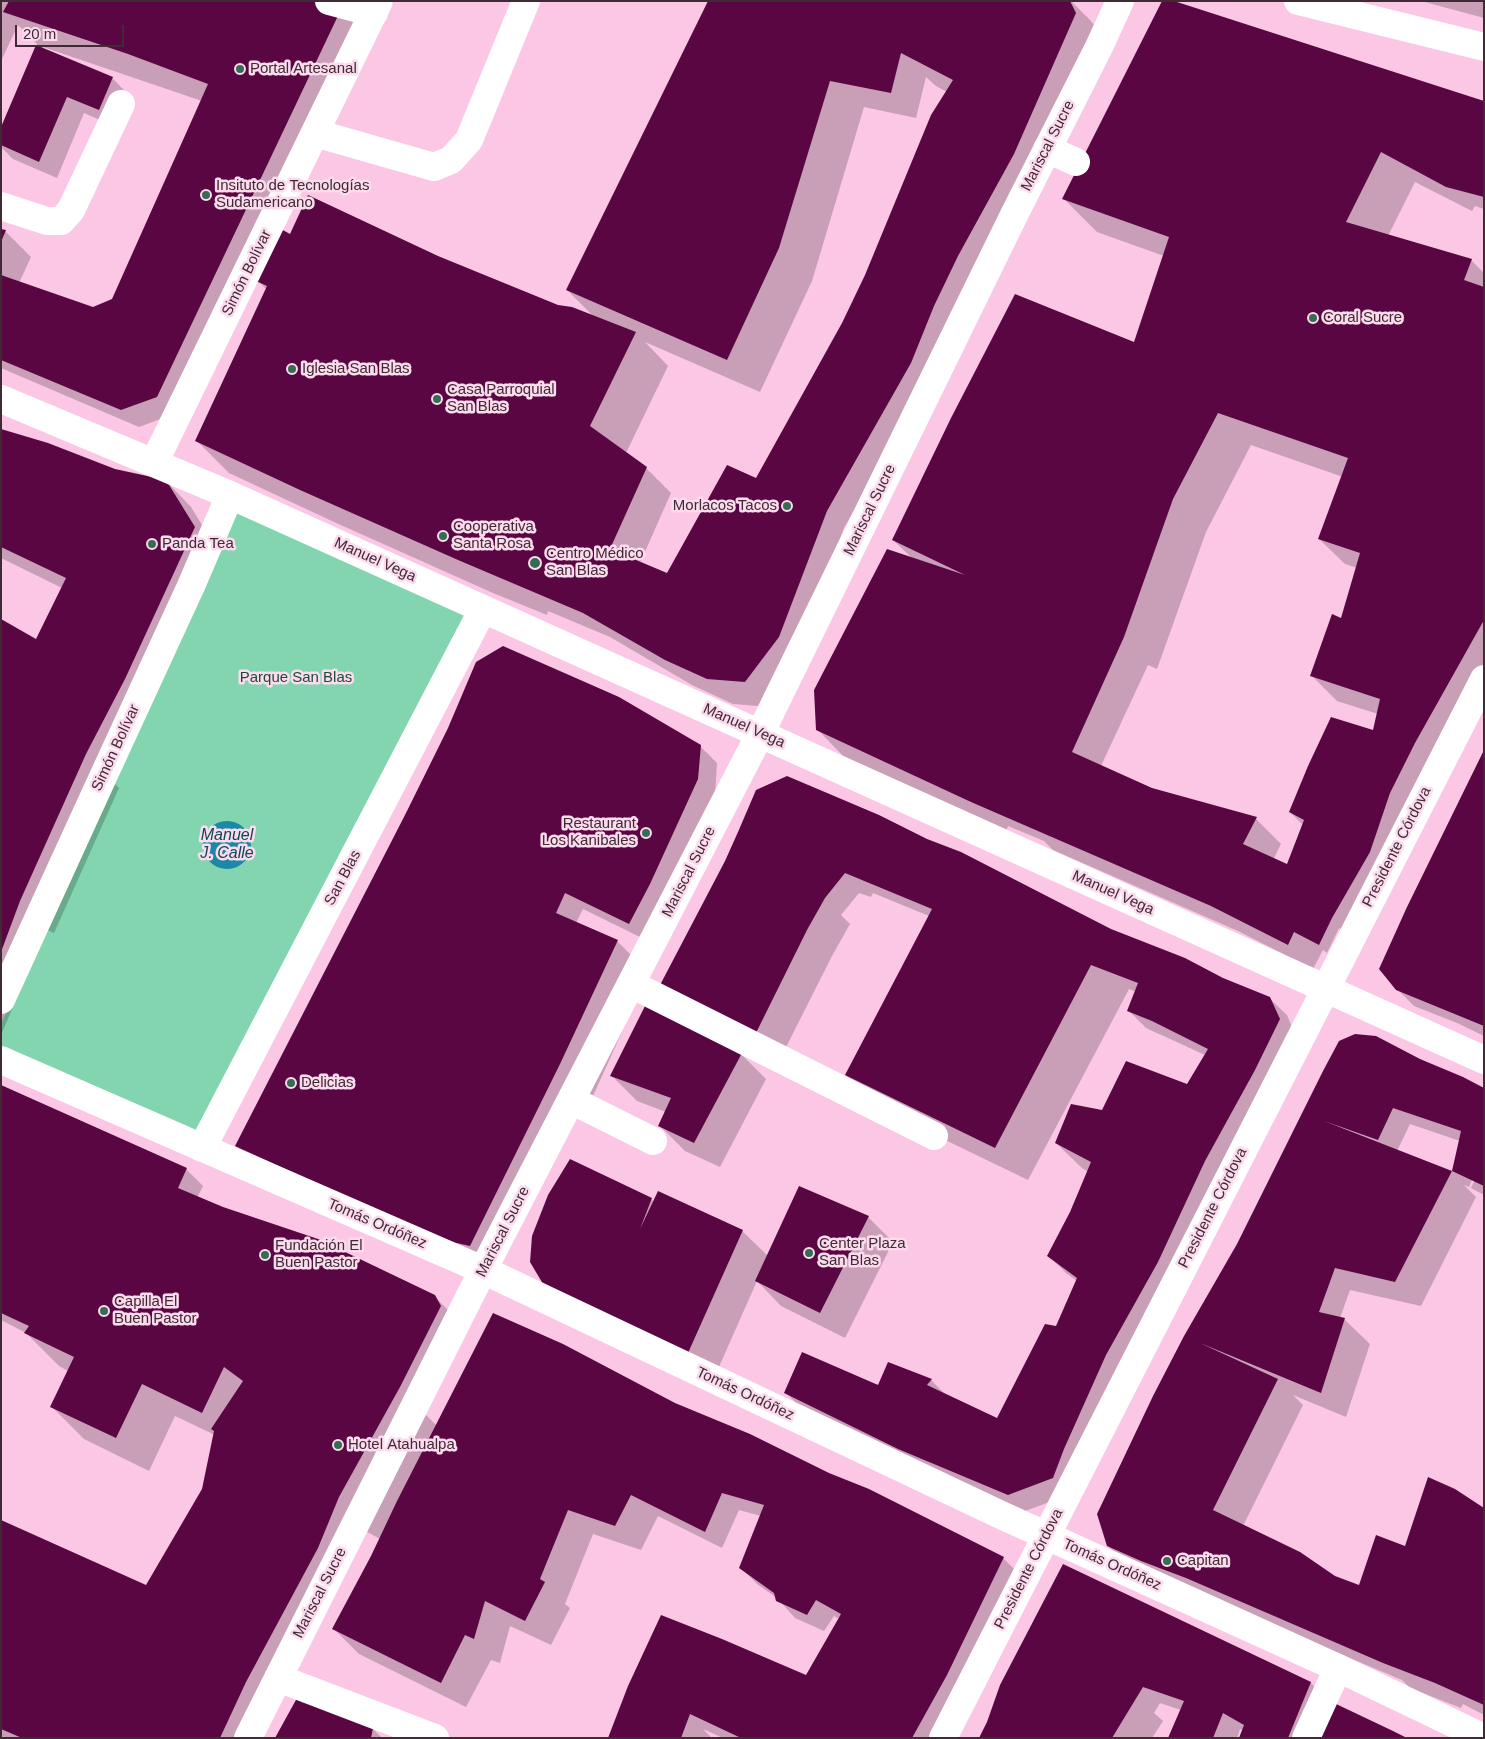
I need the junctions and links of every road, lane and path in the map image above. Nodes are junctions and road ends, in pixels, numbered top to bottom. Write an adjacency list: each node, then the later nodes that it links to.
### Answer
1 (329, 1): 5 (street)
2 (1120, 1): 9 (street, Mariscal Sucre)
3 (1298, 1): 6 (street)
4 (517, 4): 8 (street)
5 (376, 7): 8 (street, Simón Bolívar)
6 (1484, 47)
7 (121, 104): 11 (street)
8 (315, 132): 13 (street, Simón Bolívar)
9 (1047, 150): 10 (street); 17 (street, Mariscal Sucre)
10 (1076, 162)
11 (1, 206)
12 (1, 399): 13 (street, Manuel Vega)
13 (154, 463): 14 (street, Manuel Vega)
14 (230, 494): 15 (street, Manuel Vega); 20 (street, Simón Bolívar)
15 (483, 608): 17 (street, Manuel Vega); 26 (street, San Blas)
16 (1484, 679): 19 (street, Presidente Córdova)
17 (760, 734): 18 (street, Mariscal Sucre); 19 (street, Manuel Vega)
18 (631, 984): 23 (street, Mariscal Sucre); 24 (street)
19 (1326, 989): 22 (street, Manuel Vega); 28 (street, Presidente Córdova)
20 (1, 1000)
21 (1, 1060): 26 (street, Tomás Ordóñez)
22 (1484, 1060)
23 (571, 1100): 25 (street); 27 (street, Mariscal Sucre)
24 (934, 1136)
25 (652, 1141)
26 (202, 1148): 27 (street, Tomás Ordóñez)
27 (483, 1270): 28 (street, Tomás Ordóñez); 30 (street, Mariscal Sucre)
28 (1046, 1535): 29 (street, Tomás Ordóñez); 33 (street, Presidente Córdova)
29 (1338, 1668): 34 (street); 35 (street, Tomás Ordóñez)
30 (278, 1678): 31 (street, Mariscal Sucre); 32 (street)
31 (248, 1738)
32 (435, 1738)
33 (943, 1738)
34 (1306, 1738)
35 (1484, 1738)

